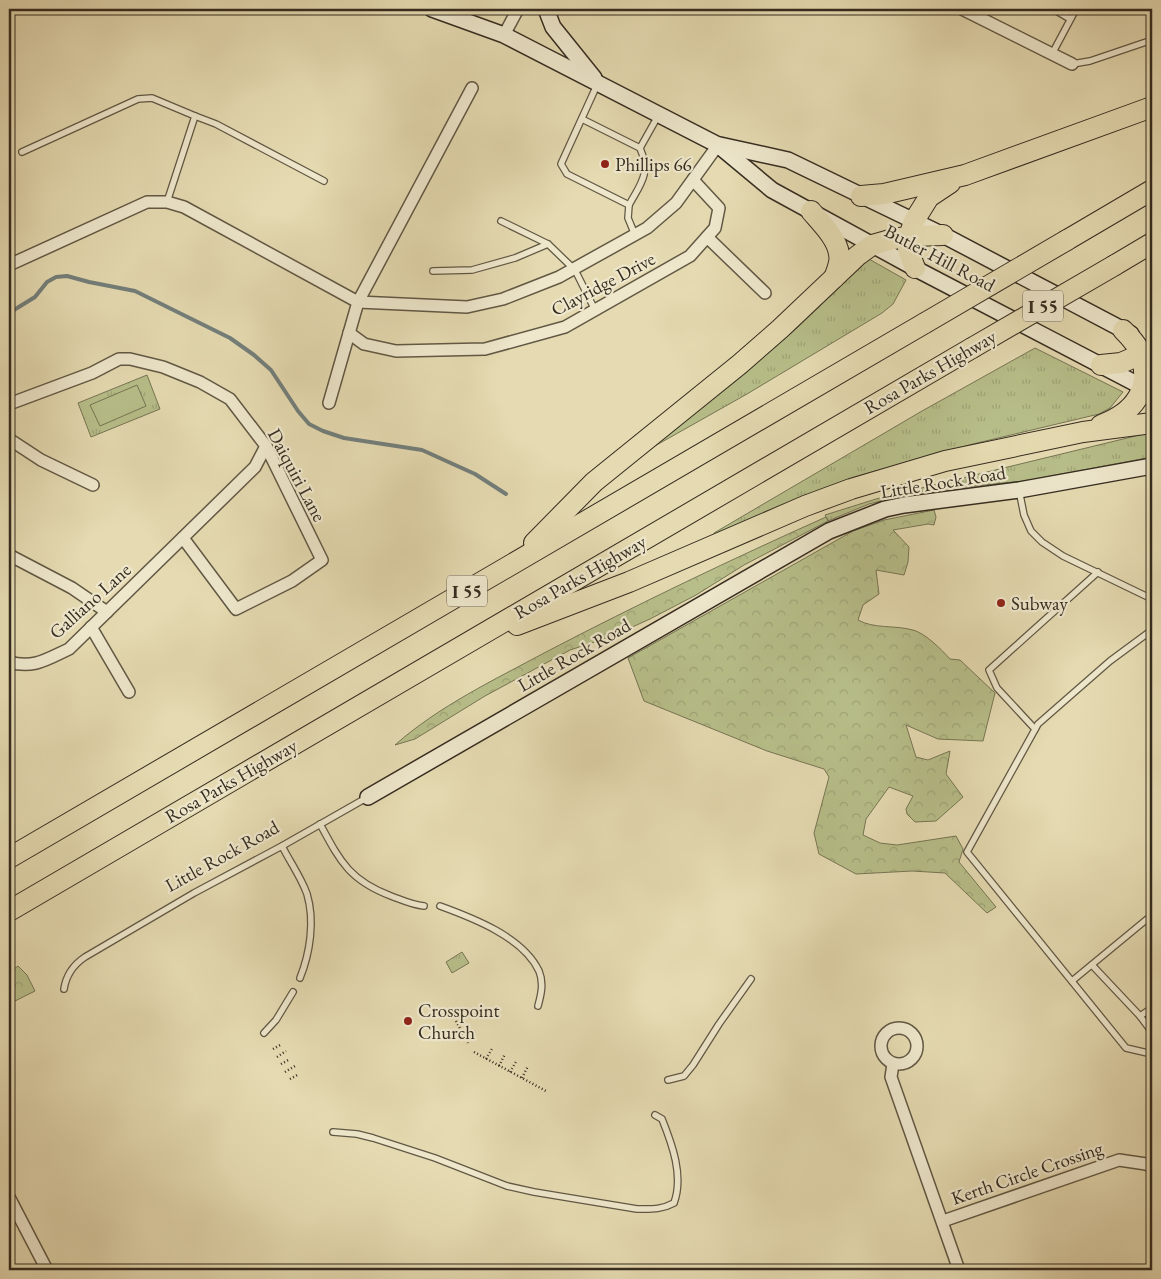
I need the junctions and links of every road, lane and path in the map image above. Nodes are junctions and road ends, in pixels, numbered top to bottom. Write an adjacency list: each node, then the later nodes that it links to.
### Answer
1 (518, 9): 8 (street)
2 (546, 9): 12 (main road)
3 (962, 9): 10 (street)
4 (1053, 9): 7 (lane)
5 (1076, 9): 7 (lane)
6 (441, 10): 8 (main road, Butler Hill Road)
7 (1070, 18): 10 (lane)
8 (504, 35): 12 (main road, Butler Hill Road)
9 (1152, 40): 11 (lane)
10 (1052, 54): 11 (street)
11 (1072, 64)
12 (598, 83): 15 (main road, Butler Hill Road); 17 (lane)
13 (472, 88): 43 (street)
14 (1152, 107): 21 (highway)
15 (659, 114): 18 (main road, Butler Hill Road); 19 (lane)
16 (195, 116): 20 (lane); 23 (lane); 26 (lane)
17 (582, 119): 19 (lane); 27 (lane)
18 (718, 145): 22 (street, Clayridge Drive); 25 (main road, Butler Hill Road); 28 (main road, Butler Hill Road)
19 (640, 148): 27 (lane)
20 (22, 152)
21 (965, 175): 25 (highway); 30 (highway)
22 (693, 180): 31 (street, Clayridge Drive); 33 (street, Clayridge Drive)
23 (324, 181)
24 (1152, 190): 61 (highway, I 55, bridge)
25 (862, 196): 30 (main road, Butler Hill Road)
26 (167, 202): 37 (street, Clayridge Drive); 43 (street, Clayridge Drive)
27 (629, 205): 31 (lane)
28 (810, 211): 36 (main road, Butler Hill Road); 41 (highway)
29 (501, 221): 35 (lane)
30 (911, 229): 32 (highway); 36 (highway); 38 (highway)
31 (635, 235): 39 (street, Clayridge Drive)
32 (943, 235): 45 (main road, Butler Hill Road)
33 (707, 237): 42 (street); 44 (street, Clayridge Drive)
34 (1152, 243): 67 (highway, Rosa Parks Highway / I 55, bridge)
35 (548, 244): 39 (lane); 40 (lane)
36 (872, 245): 38 (main road, Butler Hill Road); 41 (highway)
37 (9, 265)
38 (915, 268): 48 (main road, Butler Hill Road)
39 (574, 270): 43 (street, Clayridge Drive); 44 (lane)
40 (433, 271)
41 (834, 278): 61 (highway)
42 (765, 294)
43 (358, 302): 46 (street)
44 (595, 310): 46 (street, Clayridge Drive)
45 (1123, 330): 47 (highway)
46 (349, 333): 50 (street)
47 (1149, 350): 48 (highway); 49 (highway)
48 (1101, 365): 49 (main road, Butler Hill Road)
49 (1148, 390): 53 (highway)
50 (329, 403)
51 (9, 404): 55 (street, Daiquiri Lane)
52 (1152, 423): 53 (highway)
53 (1083, 432): 67 (highway)
54 (9, 439): 57 (street)
55 (266, 446): 59 (street, Galliano Lane); 59 (street, Daiquiri Lane)
56 (1152, 466): 58 (main road, Little Rock Road)
57 (93, 484)
58 (1020, 490): 62 (lane); 71 (main road, Little Rock Road)
59 (182, 538): 64 (street, Galliano Lane)
60 (9, 555): 64 (street)
61 (515, 562): 74 (highway, I 55)
62 (1098, 572): 63 (lane); 70 (lane)
63 (1152, 599)
64 (107, 612): 65 (street, Galliano Lane)
65 (91, 626): 68 (street, Galliano Lane); 69 (street)
66 (1152, 630): 70 (lane)
67 (463, 645): 77 (highway, Rosa Parks Highway / I 55)
68 (9, 662)
69 (130, 692)
70 (1035, 729): 82 (lane)
71 (368, 797): 72 (lane, Little Rock Road)
72 (320, 824): 73 (lane, Little Rock Road); 75 (lane)
73 (282, 846): 80 (lane); 83 (lane, Little Rock Road)
74 (9, 858)
75 (424, 906)
76 (440, 906): 85 (lane)
77 (9, 911)
78 (1152, 915): 79 (lane)
79 (1092, 965): 82 (lane); 87 (lane)
80 (300, 978)
81 (750, 979): 115 (lane)
82 (1072, 981): 100 (lane)
83 (64, 990)
84 (293, 992): 91 (lane)
85 (538, 1006)
86 (1152, 1008): 87 (lane)
87 (1140, 1016): 90 (lane)
88 (456, 1021): 92 (path)
89 (476, 1030): 92 (path)
90 (1152, 1032)
91 (264, 1033)
92 (465, 1037): 93 (path)
93 (468, 1043)
94 (282, 1044): 96 (path)
95 (493, 1047): 103 (path)
96 (273, 1049)
97 (286, 1051): 101 (path)
98 (474, 1052): 103 (path)
99 (505, 1054): 108 (path)
100 (1152, 1054)
101 (277, 1057)
102 (290, 1059): 105 (path)
103 (486, 1059): 108 (path)
104 (517, 1060): 111 (path)
105 (281, 1064)
106 (893, 1064): 121 (street)
107 (295, 1066): 110 (path)
108 (499, 1066): 111 (path)
109 (528, 1066): 113 (path)
110 (285, 1072)
111 (510, 1072): 113 (path)
112 (299, 1074): 114 (path)
113 (522, 1078): 116 (path)
114 (290, 1079)
115 (668, 1080)
116 (546, 1091)
117 (655, 1115): 118 (lane)
118 (333, 1132)
119 (1152, 1167): 121 (street, Kerth Circle Crossing)
120 (9, 1197): 122 (street)
121 (943, 1221): 123 (street)
122 (47, 1270)
123 (959, 1270)

